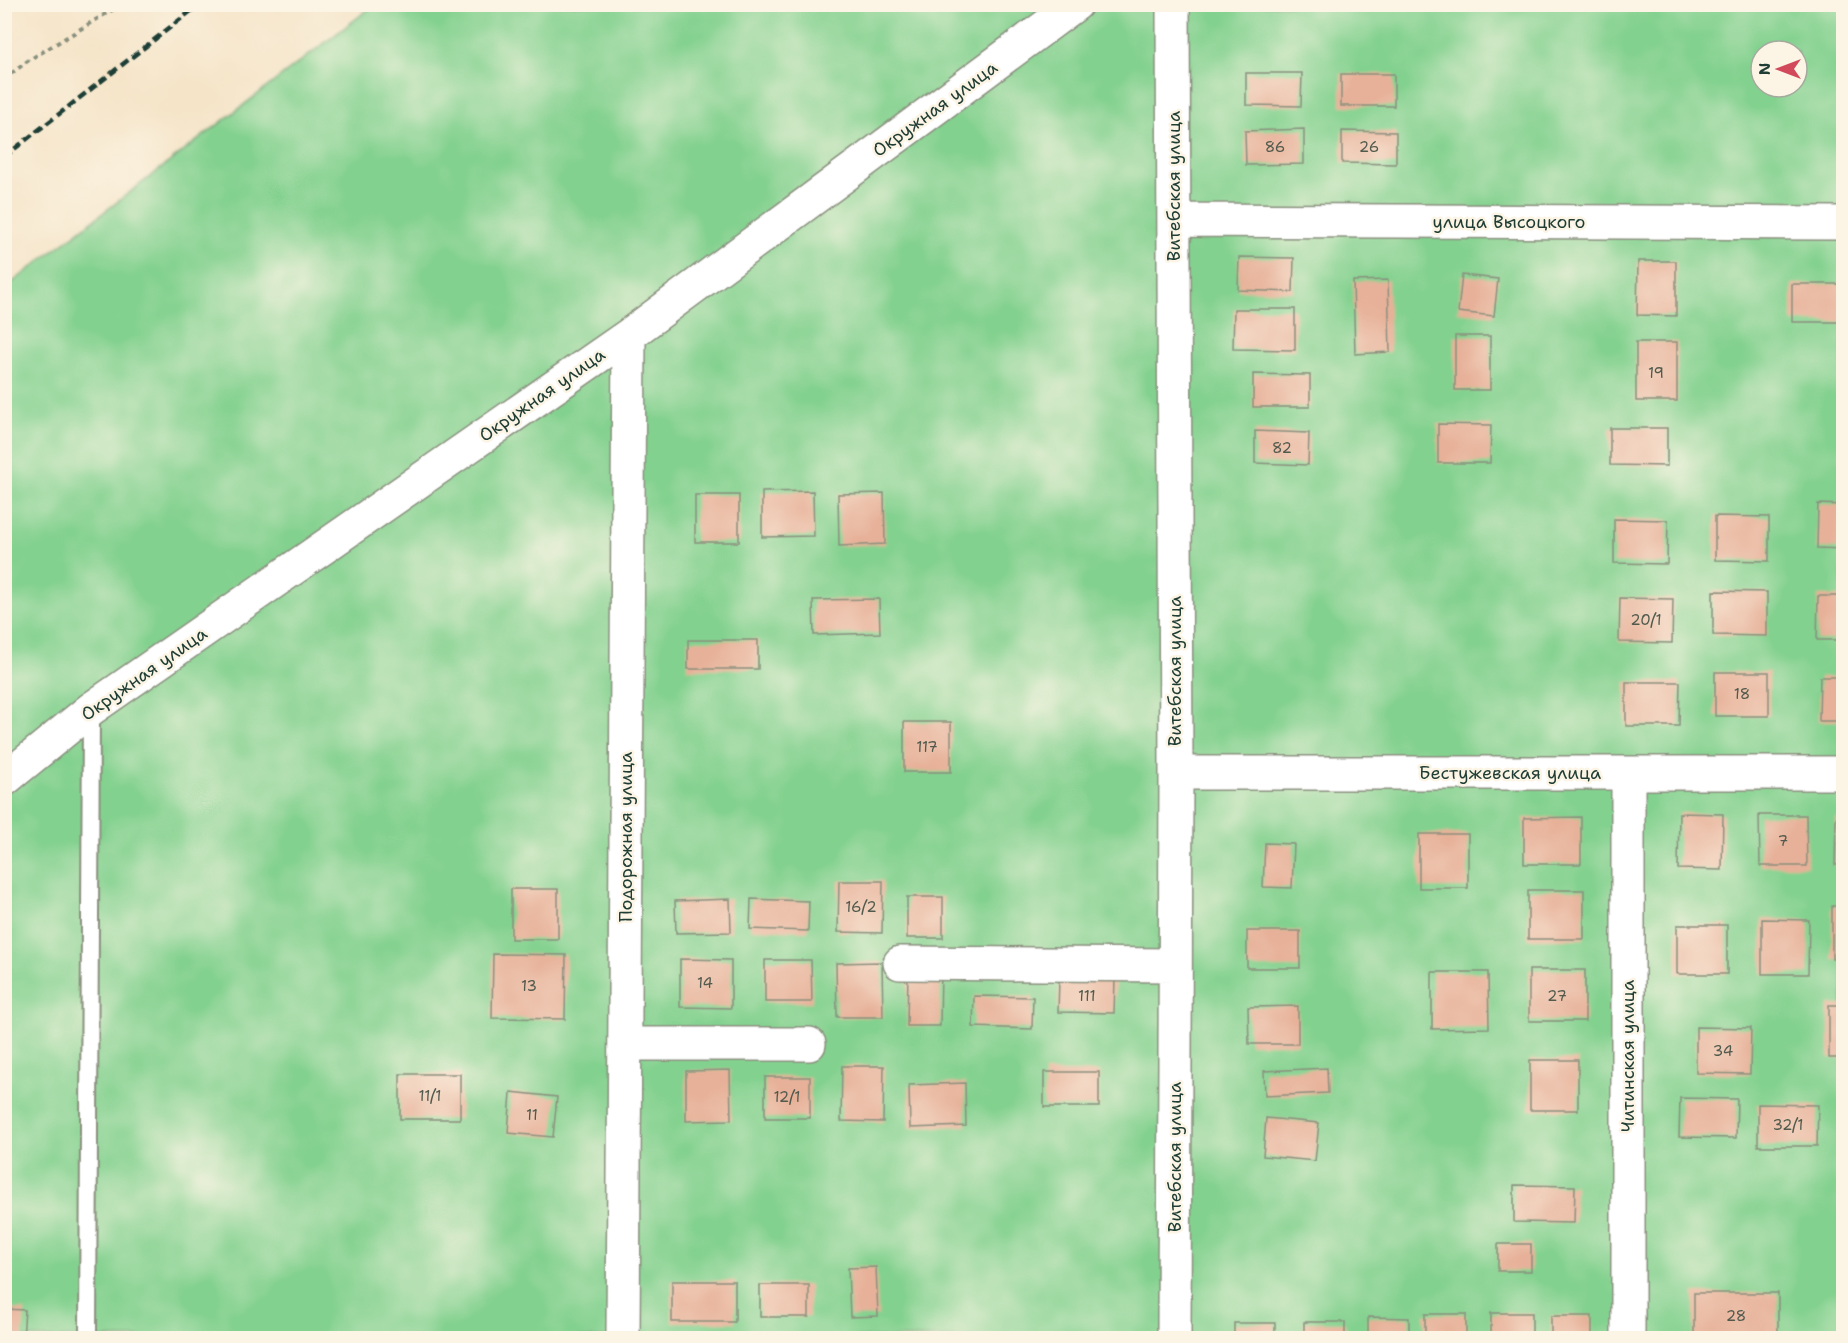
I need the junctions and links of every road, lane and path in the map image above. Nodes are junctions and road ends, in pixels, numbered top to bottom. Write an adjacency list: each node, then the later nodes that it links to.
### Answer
1 (122, 4): 4 (path)
2 (1076, 4): 7 (street, Окружная улица)
3 (1173, 4): 5 (street, Витебская улица)
4 (4, 80)
5 (1174, 220): 6 (street, улица Высоцкого); 9 (street, Витебская улица)
6 (1844, 223)
7 (629, 335): 8 (street, Окружная улица); 15 (street, Подорожная улица)
8 (91, 709): 12 (street, Окружная улица); 17 (lane)
9 (1176, 773): 10 (street, Бестужевская улица); 14 (street, Витебская улица)
10 (1628, 773): 11 (street, Бестужевская улица); 20 (street, Читинская улица)
11 (1844, 773)
12 (4, 780)
13 (900, 963): 14 (street)
14 (1175, 965): 19 (street, Витебская улица)
15 (625, 1044): 16 (street); 18 (street, Подорожная улица)
16 (809, 1044)
17 (88, 1338)
18 (623, 1338)
19 (1174, 1338)
20 (1628, 1338)

